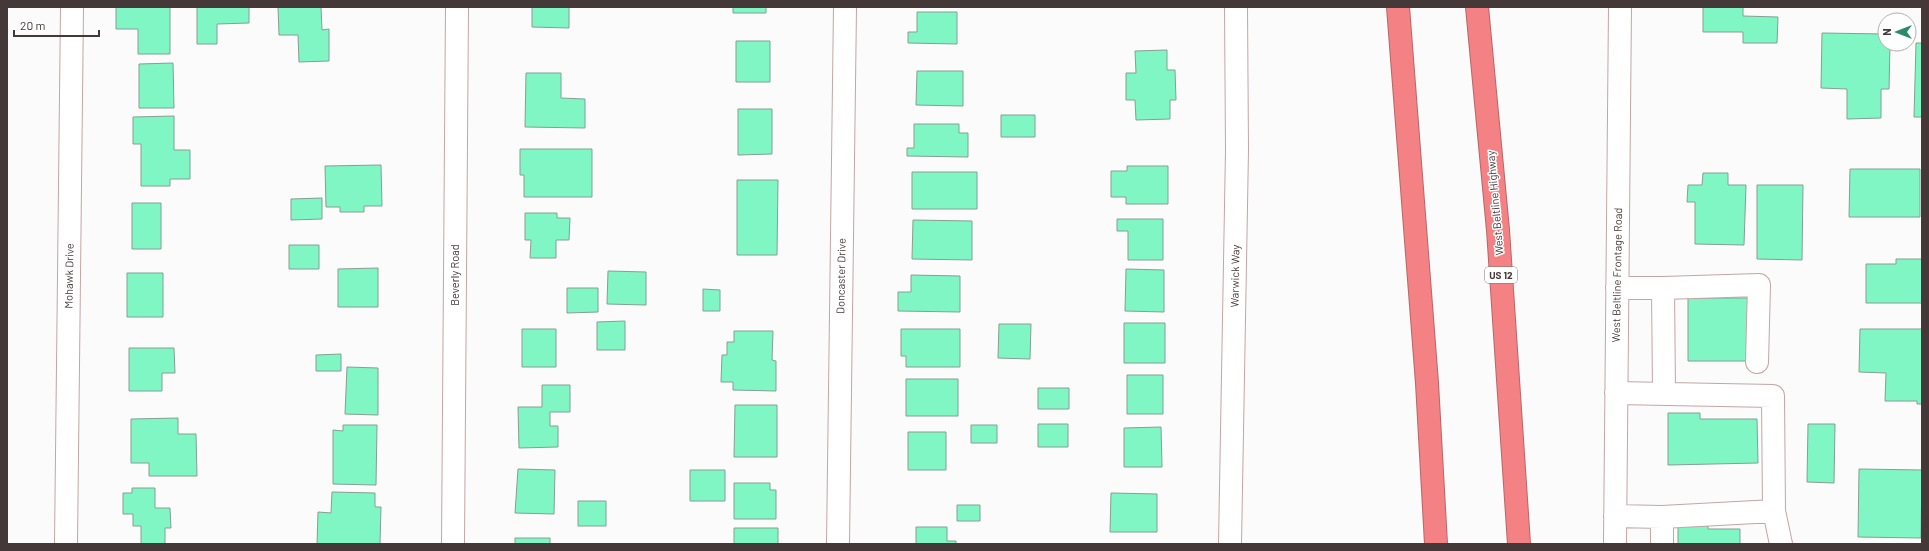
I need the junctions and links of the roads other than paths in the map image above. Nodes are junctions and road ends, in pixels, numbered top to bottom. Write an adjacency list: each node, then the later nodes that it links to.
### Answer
1 (72, 7): 16 (street, Mohawk Drive)
2 (457, 7): 17 (street, Beverly Road)
3 (845, 7): 18 (street, Doncaster Drive)
4 (1236, 7): 19 (street, Warwick Way)
5 (1398, 7): 20 (highway)
6 (1477, 7): 21 (highway, West Beltline Highway / US 12)
7 (1620, 7): 8 (street, West Beltline Frontage Road)
8 (1617, 288): 9 (street); 11 (street, West Beltline Frontage Road)
9 (1663, 288): 10 (street); 12 (street)
10 (1758, 362)
11 (1616, 393): 12 (street); 14 (street, West Beltline Frontage Road)
12 (1664, 394): 13 (street)
13 (1774, 511): 15 (street); 24 (street)
14 (1615, 516): 15 (street); 22 (street, West Beltline Frontage Road)
15 (1662, 516): 23 (street)
16 (66, 544)
17 (453, 544)
18 (838, 544)
19 (1230, 544)
20 (1436, 544)
21 (1519, 544)
22 (1615, 544)
23 (1662, 544)
24 (1781, 544)

